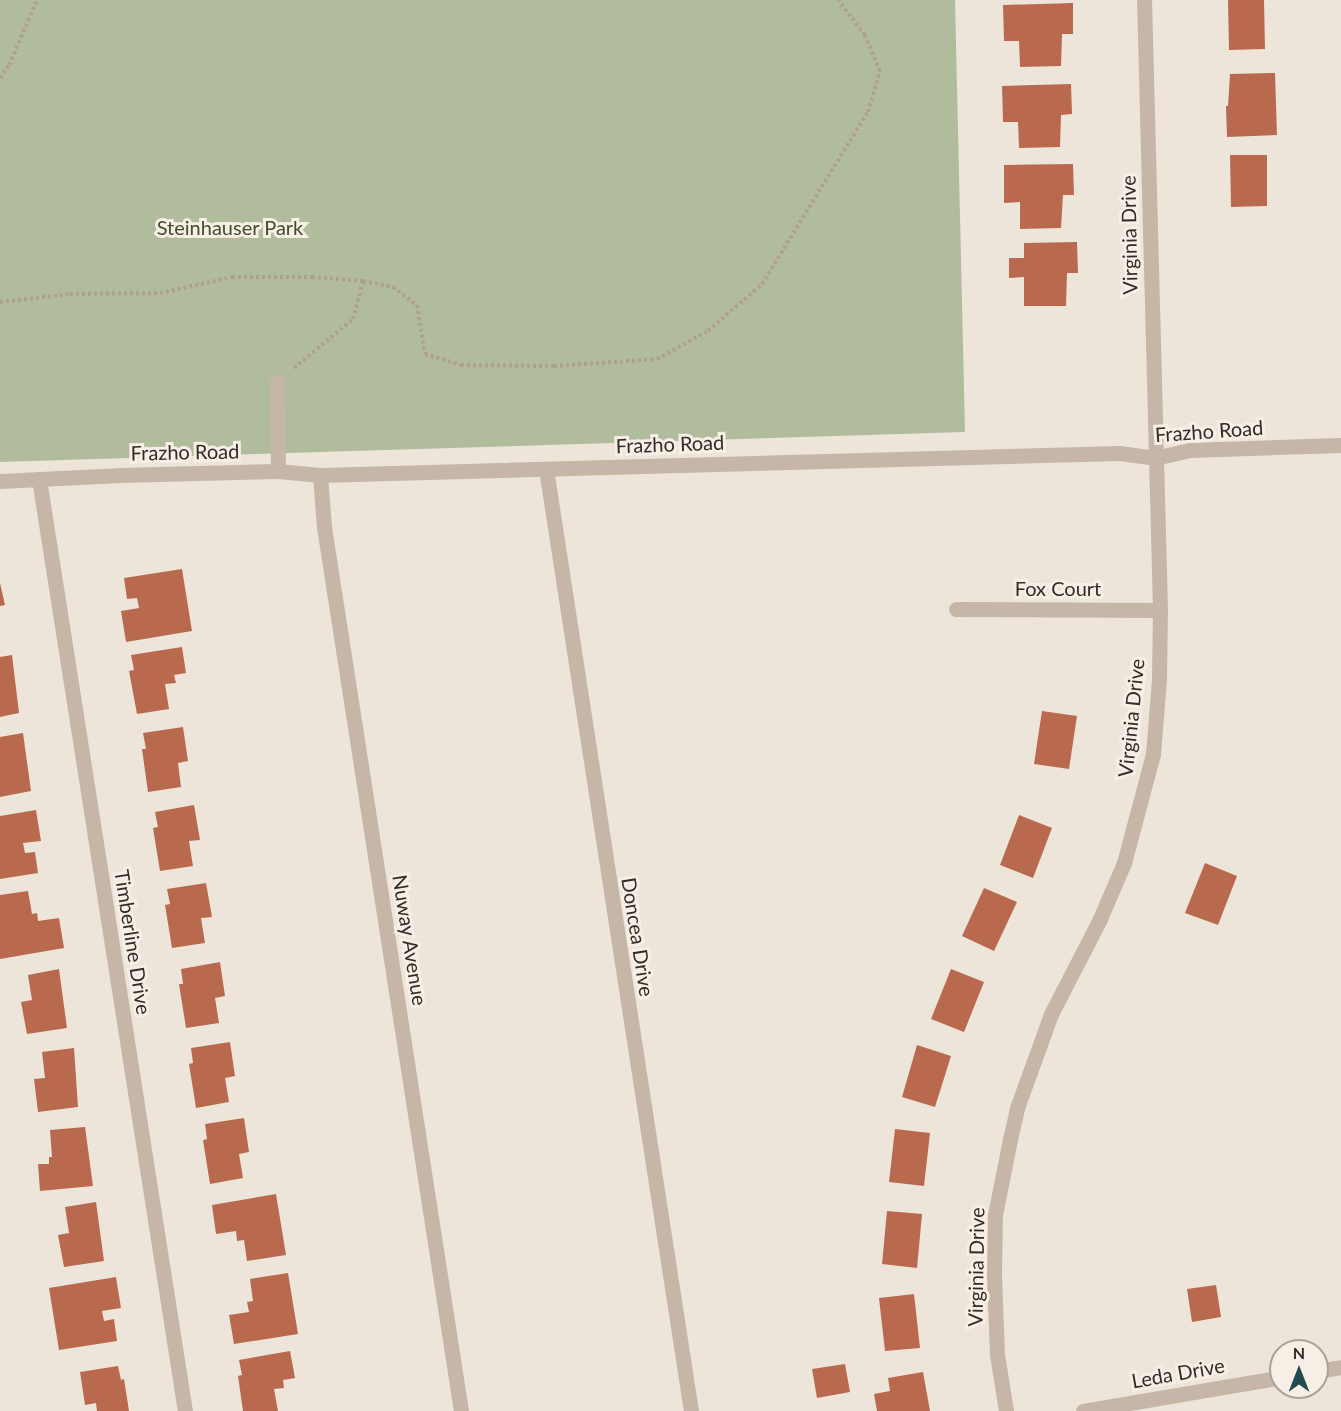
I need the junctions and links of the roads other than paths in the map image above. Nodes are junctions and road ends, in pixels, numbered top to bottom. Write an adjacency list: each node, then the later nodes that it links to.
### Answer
1 (1144, 0): 4 (street, Virginia Drive)
2 (277, 382): 6 (street)
3 (1341, 445): 4 (street, Frazho Road)
4 (1155, 458): 5 (street, Frazho Road); 11 (street, Virginia Drive)
5 (546, 469): 7 (street, Frazho Road); 15 (street, Doncea Drive)
6 (278, 471): 7 (street, Frazho Road); 8 (street, Frazho Road)
7 (320, 475): 14 (street, Nuway Avenue)
8 (39, 479): 9 (street, Frazho Road); 13 (street, Timberline Drive)
9 (0, 481)
10 (956, 609): 11 (street, Fox Court)
11 (1160, 610): 16 (street, Virginia Drive)
12 (1269, 1379): 17 (street, Leda Drive)
13 (185, 1411)
14 (461, 1411)
15 (691, 1411)
16 (1006, 1411)
17 (1083, 1411)

